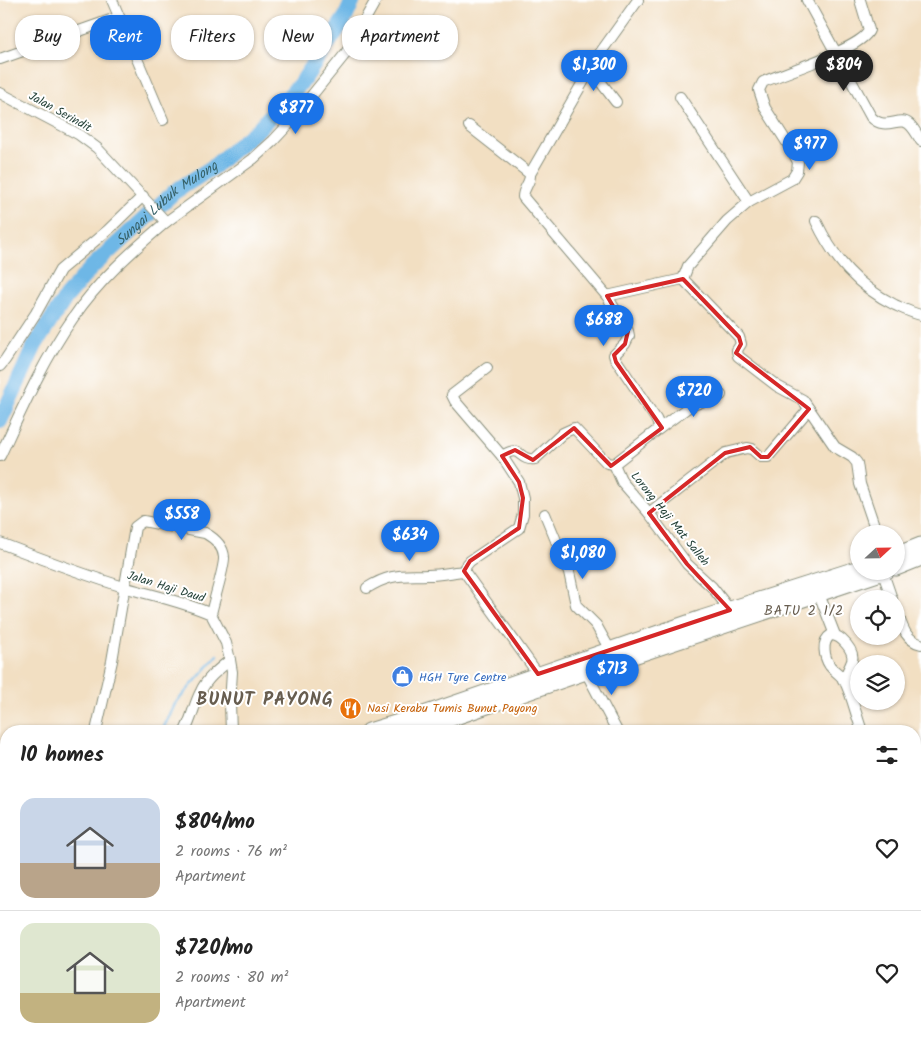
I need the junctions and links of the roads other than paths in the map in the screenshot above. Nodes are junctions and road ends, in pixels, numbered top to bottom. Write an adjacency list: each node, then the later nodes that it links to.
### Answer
1 (112, 0): 6 (street)
2 (376, 0): 21 (street)
3 (638, 0): 11 (street)
4 (807, 0): 8 (street)
5 (860, 0): 8 (street)
6 (118, 15)
7 (90, 27): 9 (street)
8 (837, 53): 17 (street); 20 (street)
9 (0, 60)
10 (137, 60): 15 (street)
11 (590, 68): 14 (street); 18 (street)
12 (0, 93): 19 (street, Jalan Serindit)
13 (680, 97): 20 (street)
14 (616, 102)
15 (163, 120)
16 (469, 126): 18 (street)
17 (921, 141)
18 (530, 174): 24 (street)
19 (144, 198): 21 (street, Jalan Serindit); 26 (street)
20 (749, 202): 23 (street)
21 (164, 221): 31 (street)
22 (816, 221): 25 (street)
23 (683, 279): 24 (street); 29 (street)
24 (607, 296): 30 (street)
25 (921, 314)
26 (0, 366)
27 (487, 368): 32 (street)
28 (721, 395): 30 (street)
29 (809, 409): 34 (street); 36 (street)
30 (660, 428): 33 (street)
31 (0, 456)
32 (502, 456): 33 (street); 42 (street)
33 (614, 464): 34 (street, Lorong Haji Mat Salleh)
34 (649, 513): 48 (street, Lorong Haji Mat Salleh)
35 (545, 514): 53 (street)
36 (874, 525)
37 (0, 543): 45 (street, Jalan Haji Daud)
38 (921, 545): 39 (main road)
39 (905, 551)
40 (921, 558): 41 (main road)
41 (905, 564)
42 (464, 571): 46 (street); 56 (street)
43 (850, 571): 48 (main road)
44 (862, 580): 47 (main road)
45 (125, 588): 49 (street, Jalan Haji Daud); 49 (street); 59 (street)
46 (367, 588)
47 (819, 594): 51 (street); 55 (main road)
48 (730, 610): 53 (main road)
49 (211, 614): 54 (street, Jalan Haji Daud)
50 (905, 632): 52 (street)
51 (835, 634): 57 (street); 57 (street)
52 (921, 644)
53 (610, 650): 56 (main road)
54 (230, 660): 60 (street); 61 (street, Jalan Haji Daud)
55 (586, 672): 58 (main road); 62 (street)
56 (538, 674): 58 (main road)
57 (844, 680): 63 (street)
58 (416, 724)
59 (97, 725)
60 (189, 725)
61 (231, 725)
62 (614, 725)
63 (860, 725)

